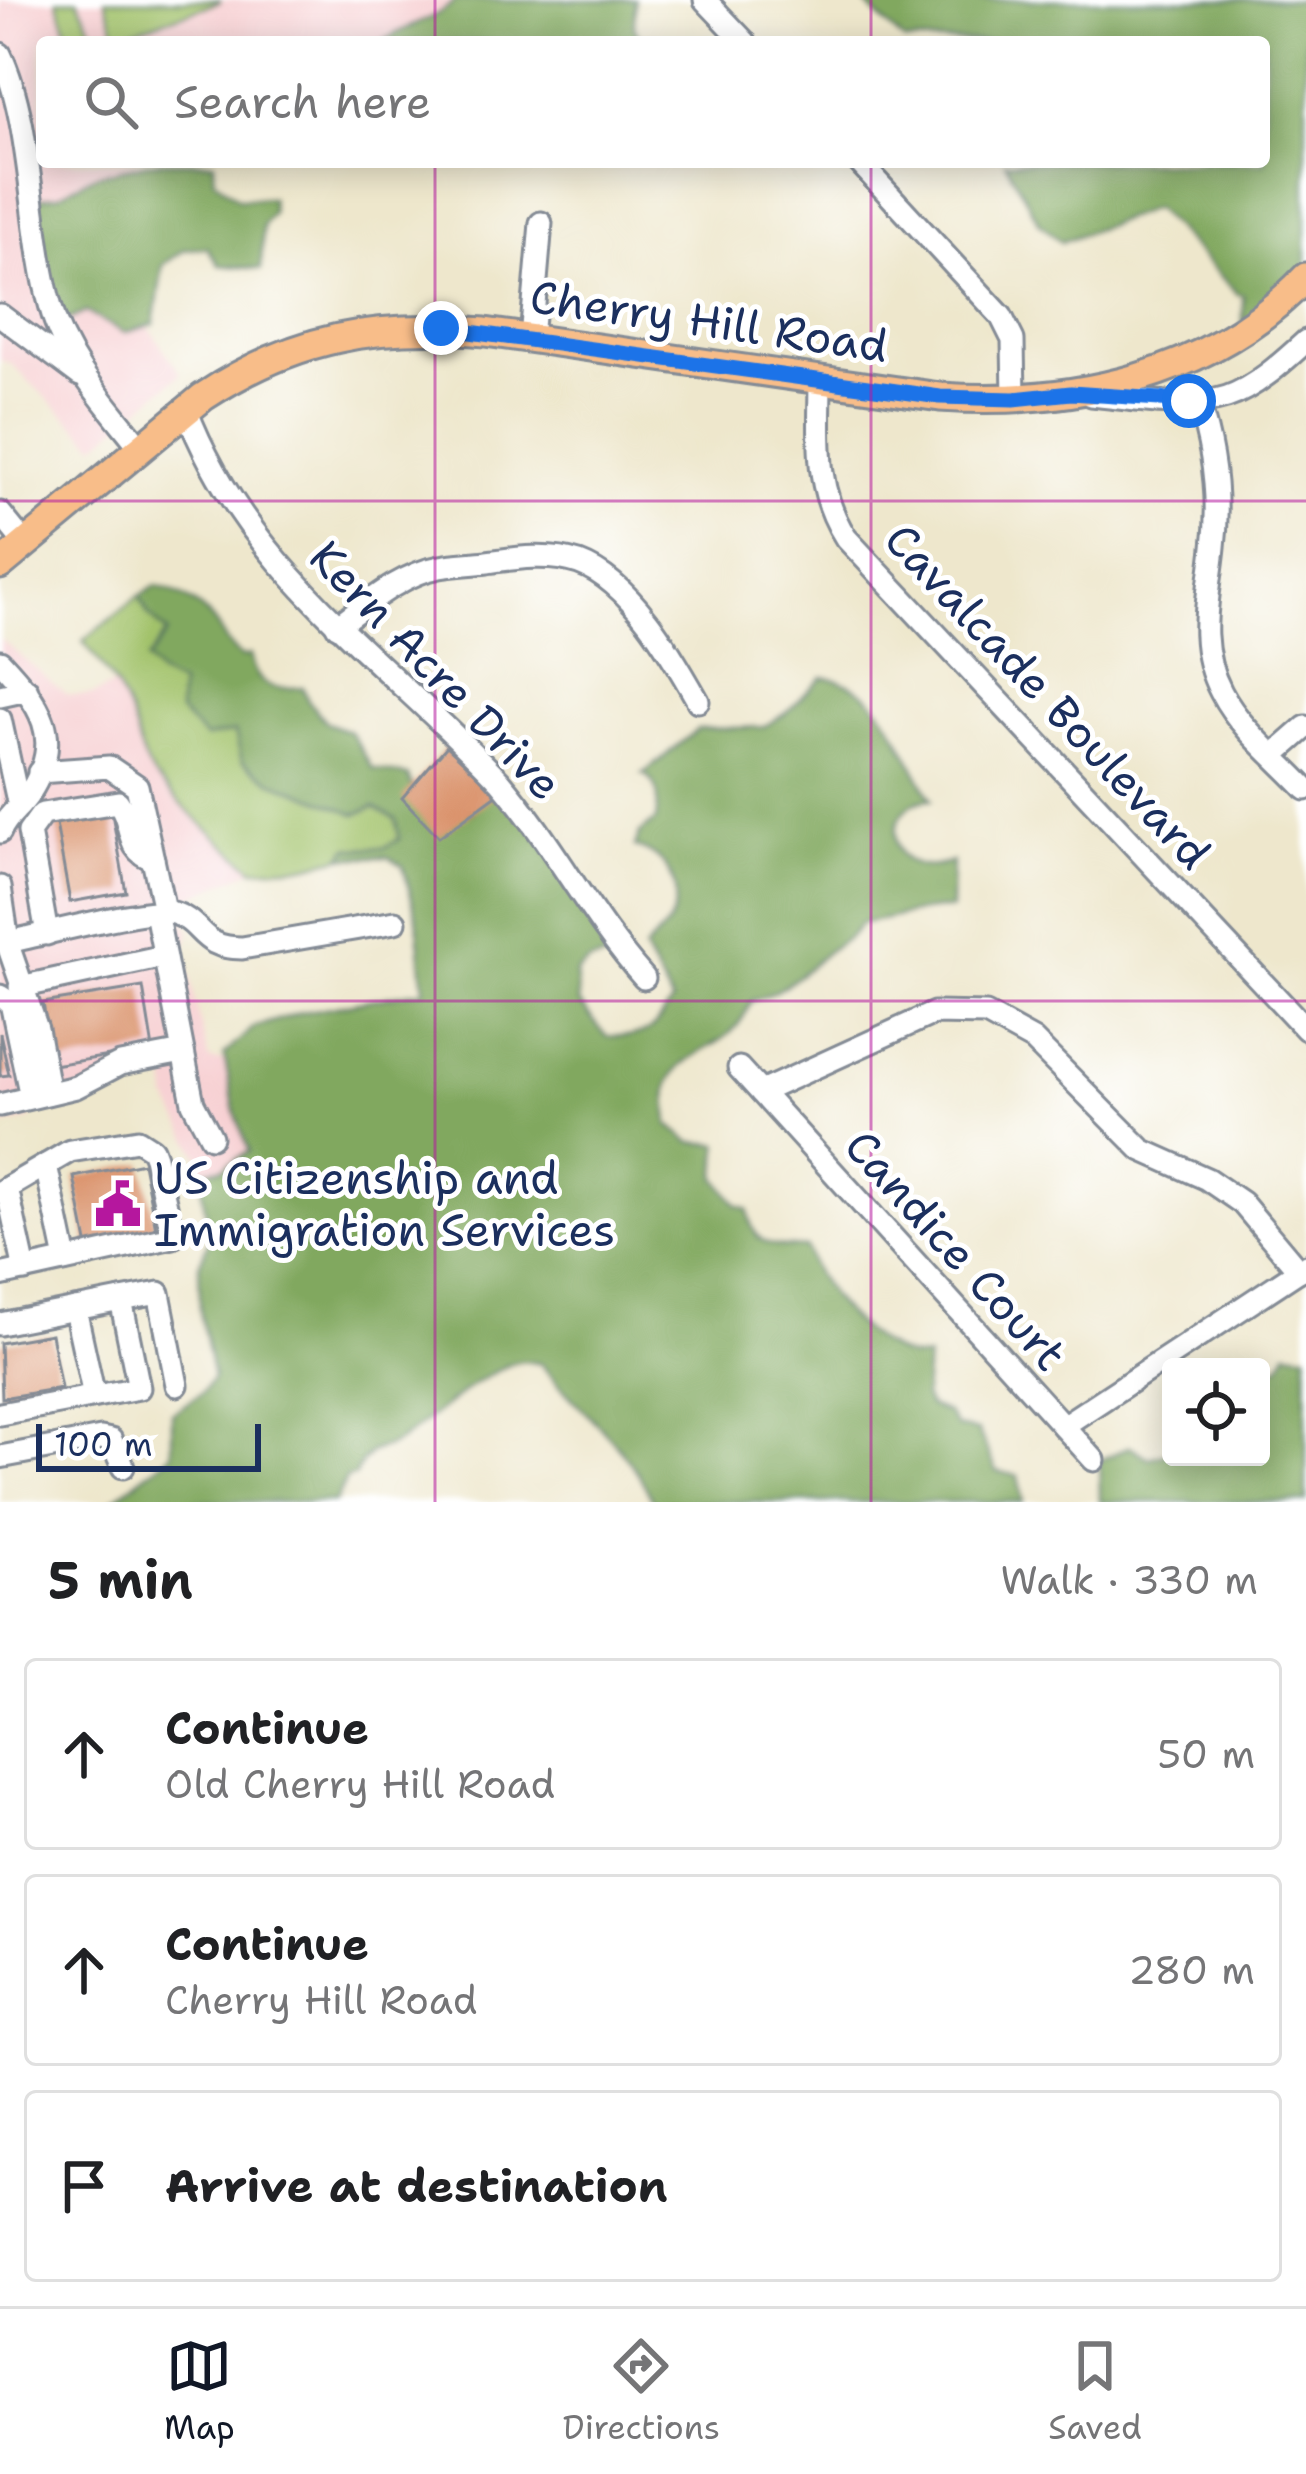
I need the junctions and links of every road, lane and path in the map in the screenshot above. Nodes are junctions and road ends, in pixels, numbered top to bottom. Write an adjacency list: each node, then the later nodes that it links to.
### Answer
1 (705, 0): 2 (street)
2 (739, 36)
3 (0, 53): 10 (street)
4 (866, 168): 13 (street)
5 (541, 223): 8 (street)
6 (1306, 277): 12 (main road, Cherry Hill Road)
7 (0, 315): 10 (street)
8 (531, 338): 11 (main road, Cherry Hill Road); 15 (main road, Cherry Hill Road)
9 (1306, 341): 14 (street)
10 (86, 378): 16 (street)
11 (820, 378): 13 (main road, Cherry Hill Road); 40 (street, Cavalcade Boulevard)
12 (1071, 393): 13 (main road, Cherry Hill Road); 14 (street)
13 (1014, 399)
14 (1198, 402): 27 (street)
15 (186, 409): 16 (main road, Cherry Hill Road); 20 (street, Kern Acre Drive)
16 (140, 447): 18 (main road, Cherry Hill Road)
17 (0, 513): 18 (street)
18 (26, 545): 19 (main road, Cherry Hill Road)
19 (0, 566)
20 (337, 626): 24 (street); 38 (street, Kern Acre Drive)
21 (0, 662): 22 (street)
22 (27, 690): 23 (street); 28 (street)
23 (0, 696)
24 (698, 701)
25 (0, 719): 30 (street)
26 (1306, 727): 27 (street)
27 (1274, 755): 29 (street)
28 (39, 772): 30 (street); 31 (street)
29 (1306, 789)
30 (5, 821)
31 (153, 859): 33 (street); 35 (street)
32 (0, 889): 36 (street)
33 (160, 911): 34 (street); 35 (street); 37 (street)
34 (395, 922)
35 (47, 934): 36 (street)
36 (5, 941): 39 (street)
37 (164, 956): 39 (street); 41 (street)
38 (644, 978)
39 (10, 992): 44 (street)
40 (1306, 1029)
41 (183, 1052): 44 (street); 46 (street)
42 (739, 1068): 43 (street)
43 (761, 1092): 50 (street); 59 (street, Candice Court)
44 (40, 1095): 45 (street)
45 (0, 1105)
46 (211, 1137)
47 (46, 1165): 48 (street); 49 (street); 49 (street)
48 (4, 1190): 51 (street)
49 (67, 1260): 51 (street)
50 (1302, 1268): 59 (street)
51 (25, 1270): 52 (street)
52 (0, 1275)
53 (121, 1300): 54 (street); 56 (street); 57 (street)
54 (75, 1309): 55 (street); 57 (street)
55 (0, 1324)
56 (177, 1384)
57 (94, 1396): 58 (street)
58 (0, 1414)
59 (1063, 1426): 61 (street, Candice Court)
60 (0, 1457): 62 (street)
61 (1094, 1460)
62 (123, 1467)

